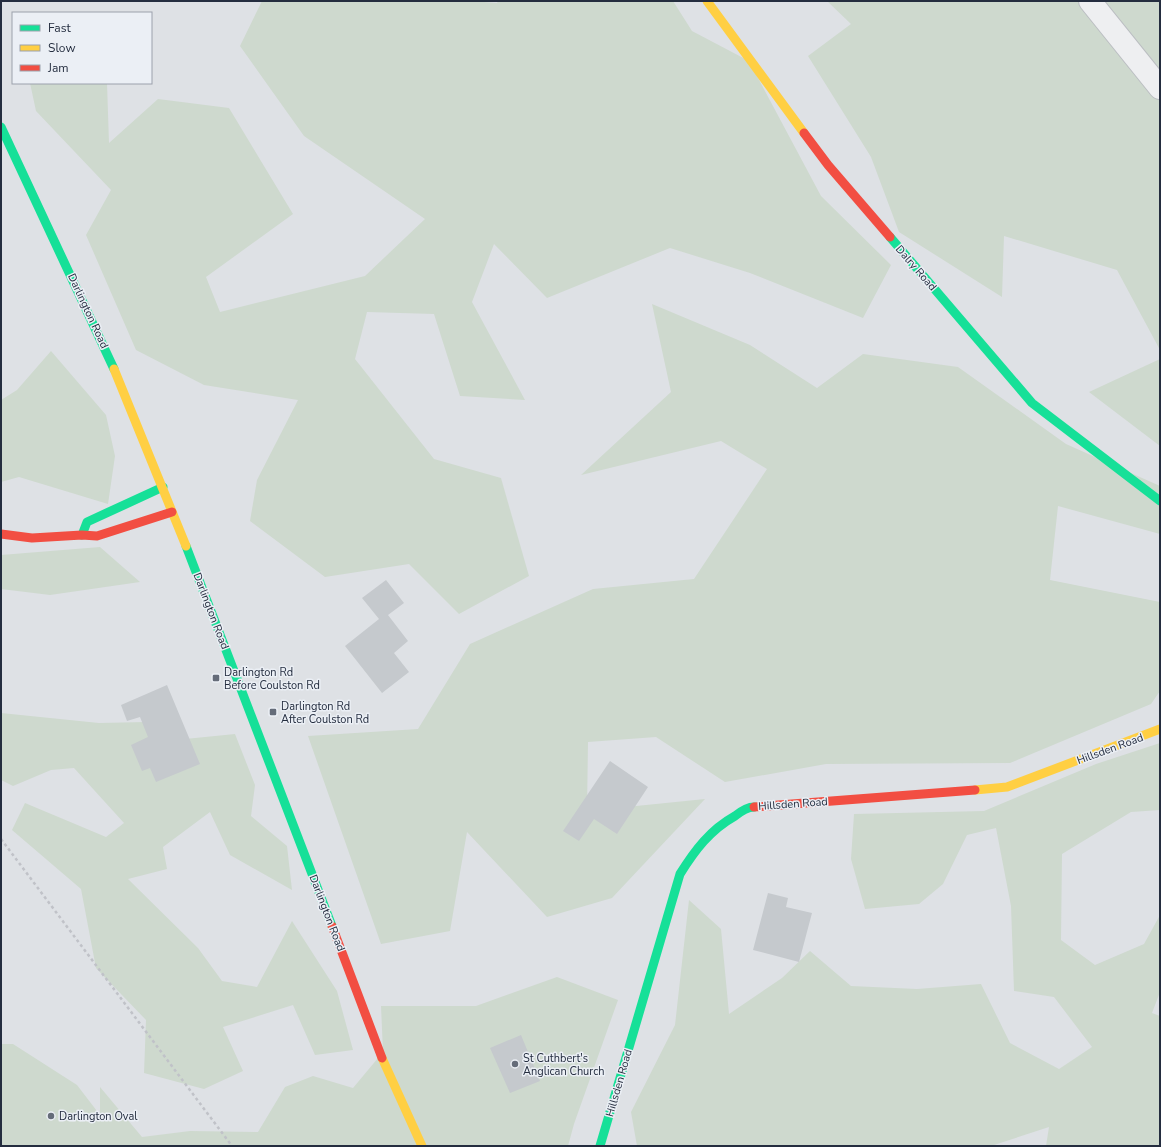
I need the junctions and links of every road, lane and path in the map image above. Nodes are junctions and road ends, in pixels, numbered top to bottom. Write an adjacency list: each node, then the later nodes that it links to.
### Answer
1 (707, 1): 6 (street, Dalry Road)
2 (1090, 1): 3 (street)
3 (1160, 88)
4 (1, 127): 5 (street, Darlington Road)
5 (163, 487): 7 (street, Darlington Road); 9 (street)
6 (1160, 501)
7 (172, 512): 9 (street); 13 (street, Darlington Road)
8 (1, 534): 9 (street)
9 (82, 535)
10 (1160, 729): 14 (street, Hillsden Road)
11 (1, 839): 12 (path)
12 (232, 1146)
13 (422, 1146)
14 (600, 1146)

